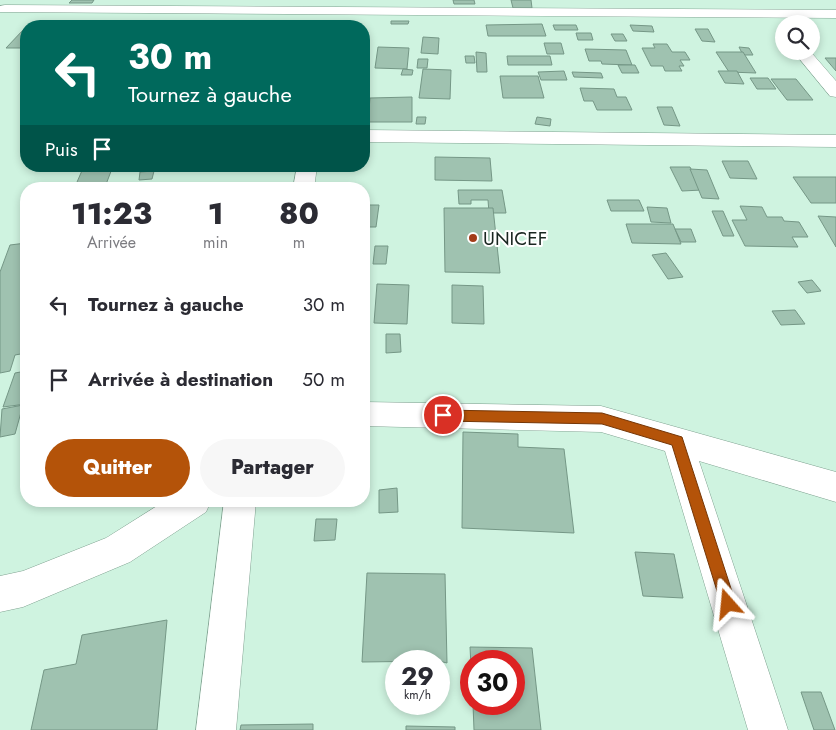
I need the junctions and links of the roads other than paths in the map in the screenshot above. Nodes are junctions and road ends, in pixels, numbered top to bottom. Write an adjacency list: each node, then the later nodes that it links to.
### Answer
1 (757, 0): 6 (street)
2 (124, 4): 3 (street); 5 (street)
3 (340, 5): 4 (street); 8 (street)
4 (549, 6): 6 (street)
5 (2, 9)
6 (768, 14): 7 (street); 9 (street)
7 (836, 14)
8 (337, 20)
9 (775, 22)
10 (809, 60): 11 (street)
11 (836, 92)
12 (370, 136): 13 (street)
13 (836, 141)
14 (370, 414): 15 (street)
15 (677, 441): 16 (street); 21 (street)
16 (836, 487)
17 (186, 507): 19 (street)
18 (239, 507): 20 (street)
19 (0, 594)
20 (216, 730)
21 (768, 730)

